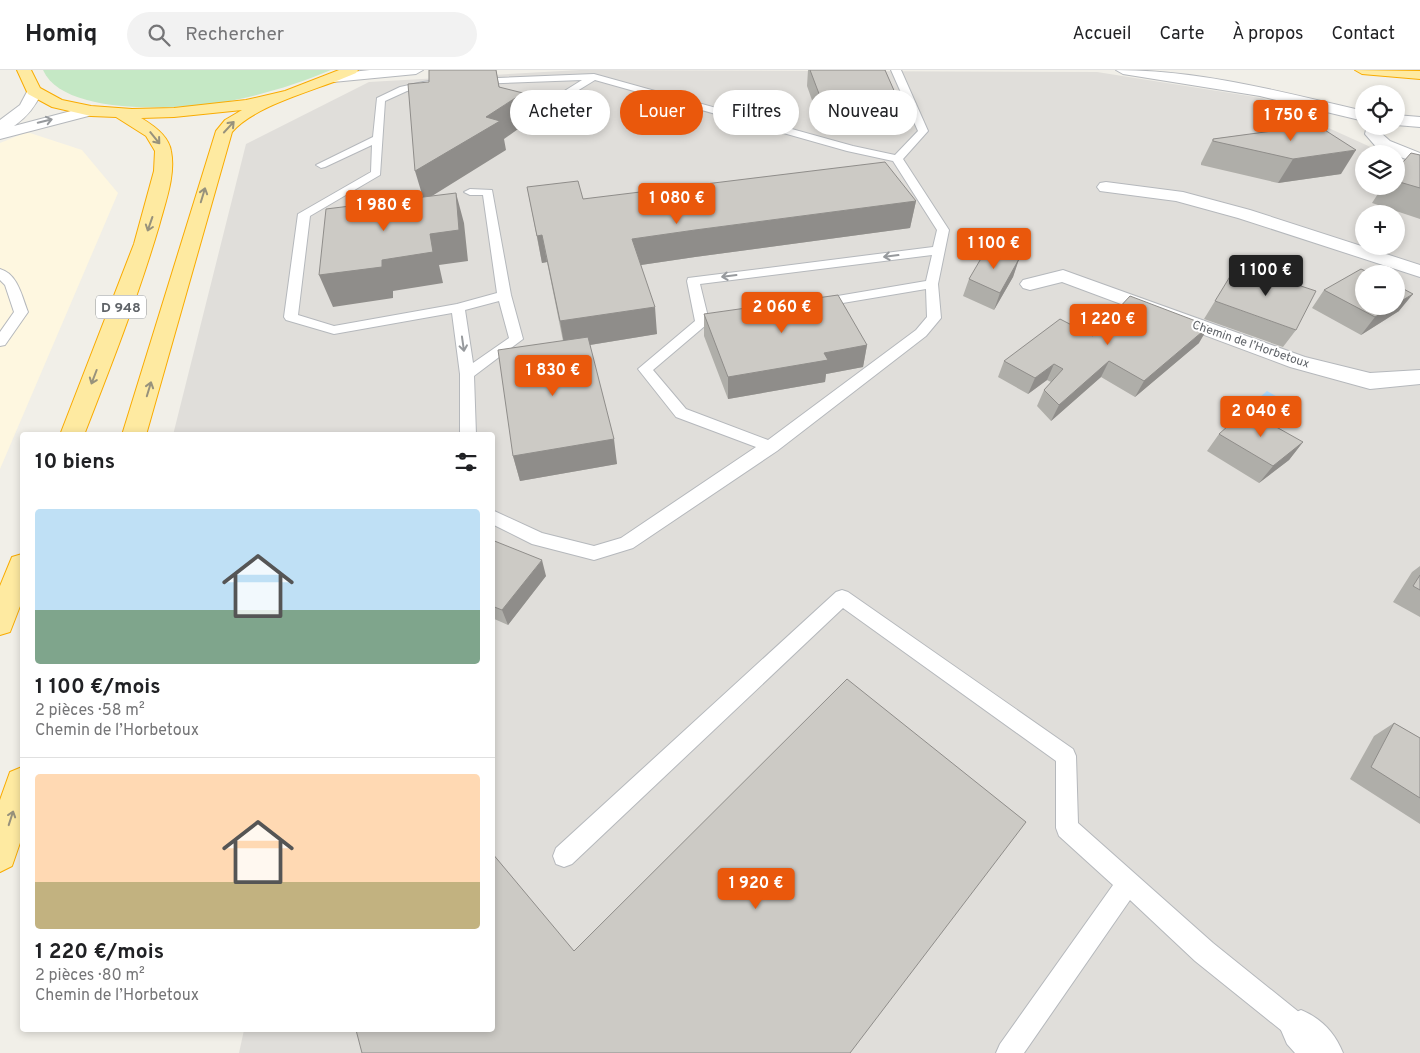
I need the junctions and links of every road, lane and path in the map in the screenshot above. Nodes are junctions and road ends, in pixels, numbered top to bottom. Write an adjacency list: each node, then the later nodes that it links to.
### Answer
1 (24, 70): 13 (highway)
2 (351, 70): 9 (highway)
3 (416, 70): 9 (street)
4 (896, 70): 26 (lane)
5 (1123, 70): 15 (street)
6 (1362, 70): 7 (highway)
7 (1420, 75)
8 (594, 77): 10 (lane); 12 (lane); 26 (lane)
9 (333, 78): 14 (highway)
10 (464, 82)
11 (444, 83): 25 (lane)
12 (573, 90)
13 (34, 91): 16 (highway); 22 (street)
14 (269, 100): 17 (highway); 45 (highway, D 948, one-way to 14)
15 (1311, 105): 18 (street); 20 (street)
16 (90, 112): 17 (highway); 23 (street, one-way to 16)
17 (122, 114): 44 (highway, D 948, one-way to 44)
18 (1355, 114)
19 (1405, 121): 21 (street)
20 (1355, 122)
21 (1420, 122)
22 (0, 127)
23 (0, 134)
24 (1377, 135): 27 (street)
25 (377, 139): 28 (lane); 38 (lane)
26 (897, 159): 31 (lane)
27 (1420, 159)
28 (321, 165)
29 (1106, 187): 32 (street)
30 (470, 192): 36 (lane)
31 (939, 250): 34 (lane); 40 (lane, one-way to 40)
32 (1420, 271)
33 (0, 272): 41 (lane)
34 (932, 284): 37 (lane); 47 (lane)
35 (1030, 284): 43 (street, Chemin de l’Horbetoux)
36 (504, 295): 38 (lane); 42 (lane)
37 (807, 305)
38 (458, 308): 42 (lane, one-way to 42)
39 (740, 316): 40 (lane)
40 (702, 322): 47 (lane)
41 (0, 342)
42 (467, 374): 46 (lane)
43 (1420, 377)
44 (73, 432)
45 (135, 432)
46 (468, 432)
47 (771, 447): 48 (lane)
48 (495, 518)
49 (20, 570): 50 (highway)
50 (0, 624)
51 (20, 789): 52 (highway, one-way to 51)
52 (0, 854)
53 (564, 856): 54 (lane)
54 (1128, 883): 55 (lane); 56 (lane)
55 (1312, 1042)
56 (1009, 1053)

